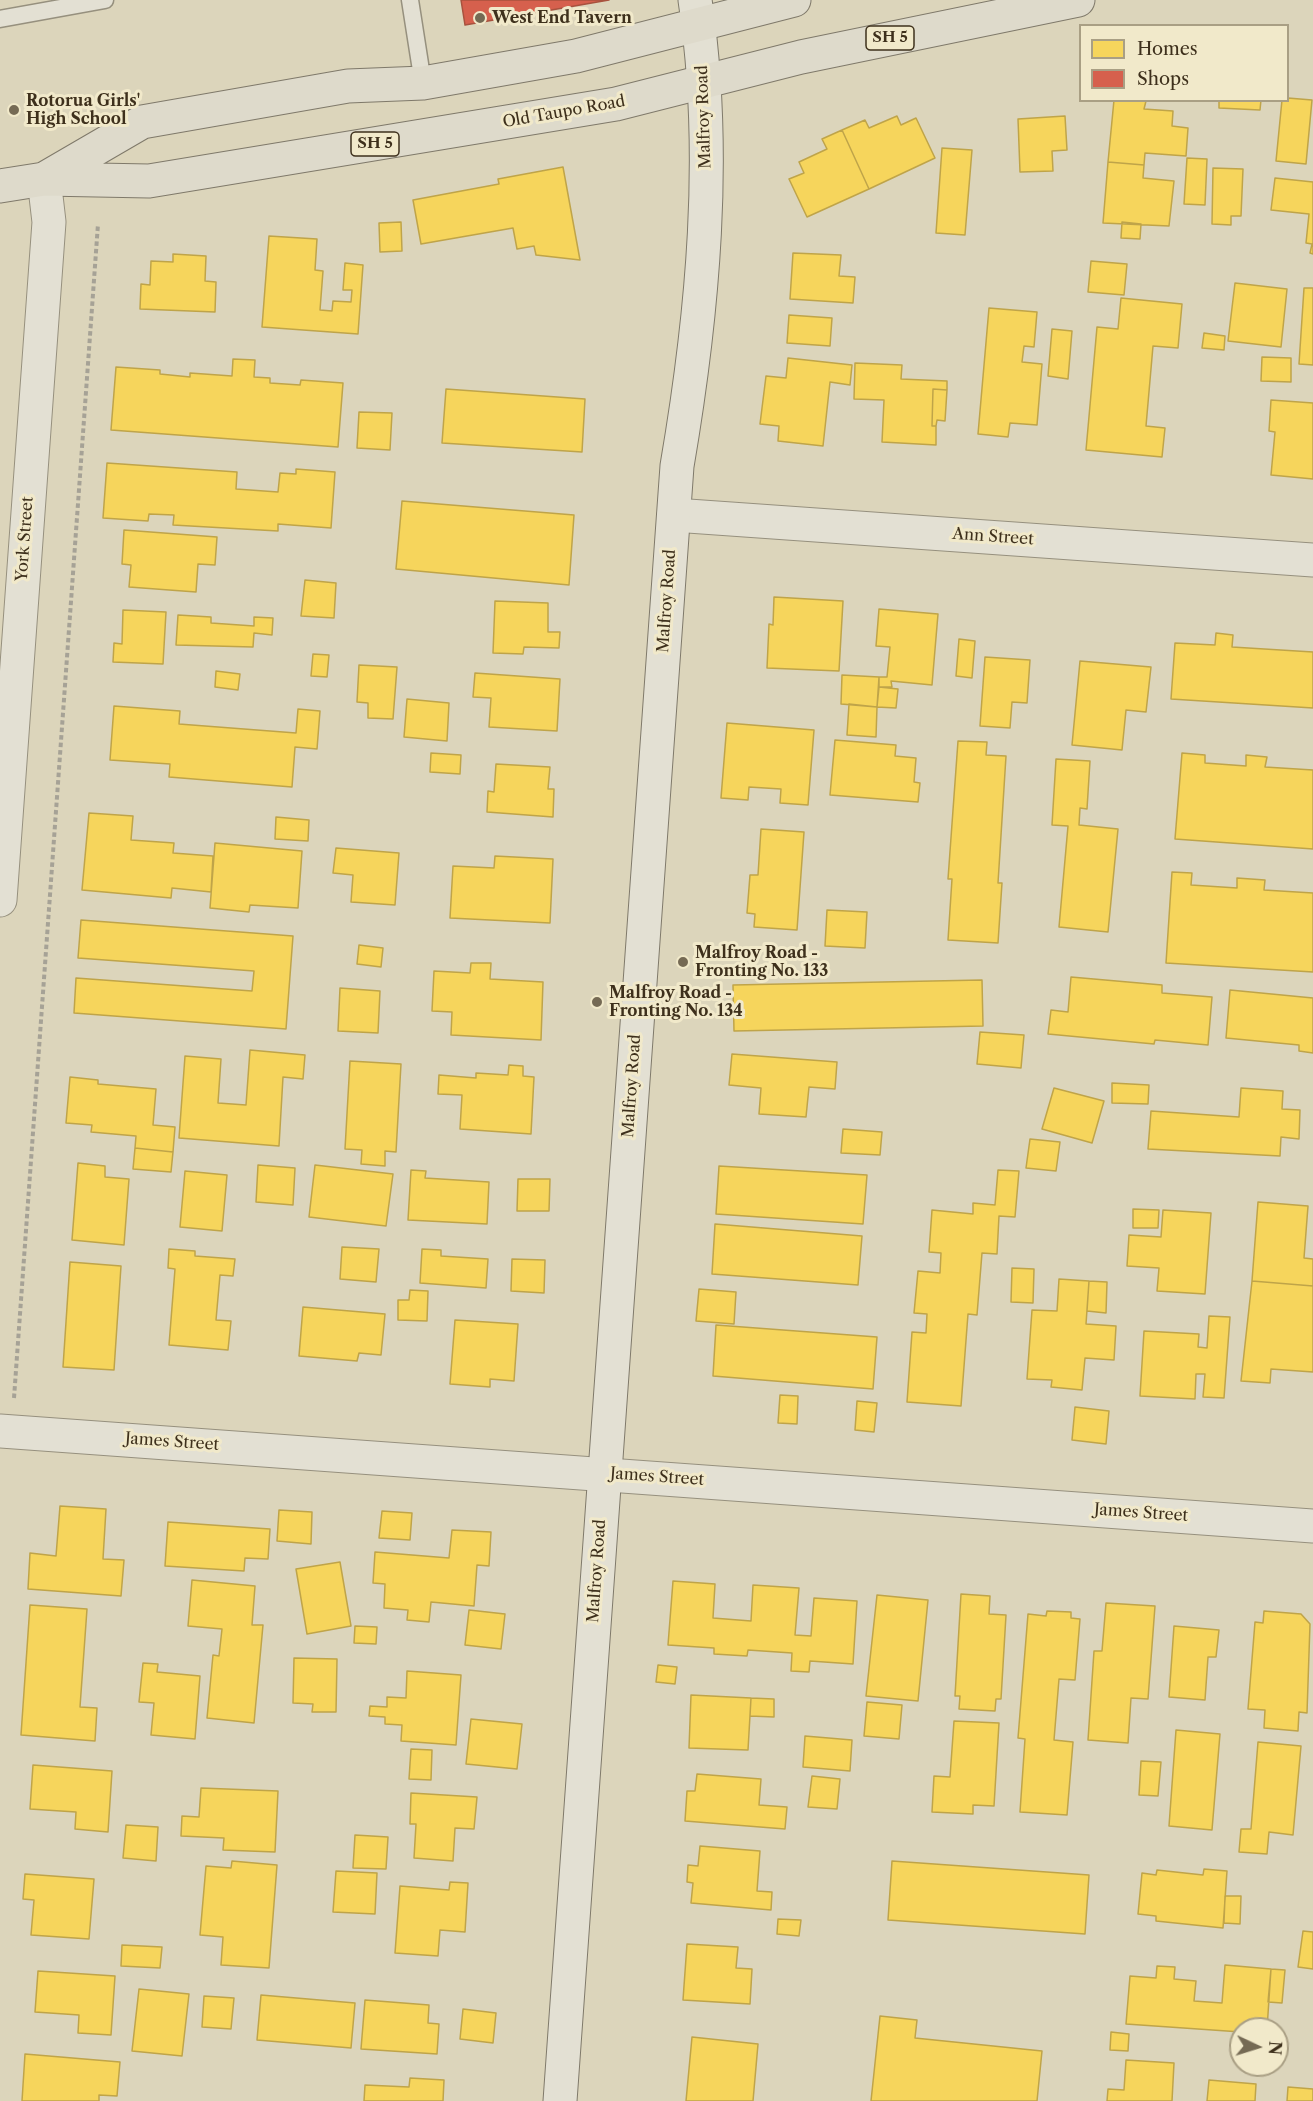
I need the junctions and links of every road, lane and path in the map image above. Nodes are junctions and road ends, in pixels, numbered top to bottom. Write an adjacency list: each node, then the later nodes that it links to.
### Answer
1 (105, 0): 6 (lane)
2 (410, 0): 8 (lane)
3 (794, 0): 5 (highway, Old Taupo Road / SH 5)
4 (1078, 0): 7 (highway, Old Taupo Road / SH 5)
5 (696, 12): 7 (street, Malfroy Road); 8 (highway, Old Taupo Road / SH 5)
6 (0, 19)
7 (703, 82): 9 (highway, Old Taupo Road / SH 5); 12 (street, Malfroy Road)
8 (423, 83): 9 (highway, Old Taupo Road / SH 5)
9 (44, 179): 10 (highway, Old Taupo Road / SH 5); 14 (street, York Street)
10 (0, 186)
11 (98, 224): 15 (path)
12 (674, 514): 13 (street, Ann Street); 16 (street, Malfroy Road)
13 (1313, 560)
14 (0, 900)
15 (7, 1419): 16 (street, James Street)
16 (604, 1473): 17 (street, James Street); 18 (street, Malfroy Road)
17 (1313, 1526)
18 (560, 2101)

